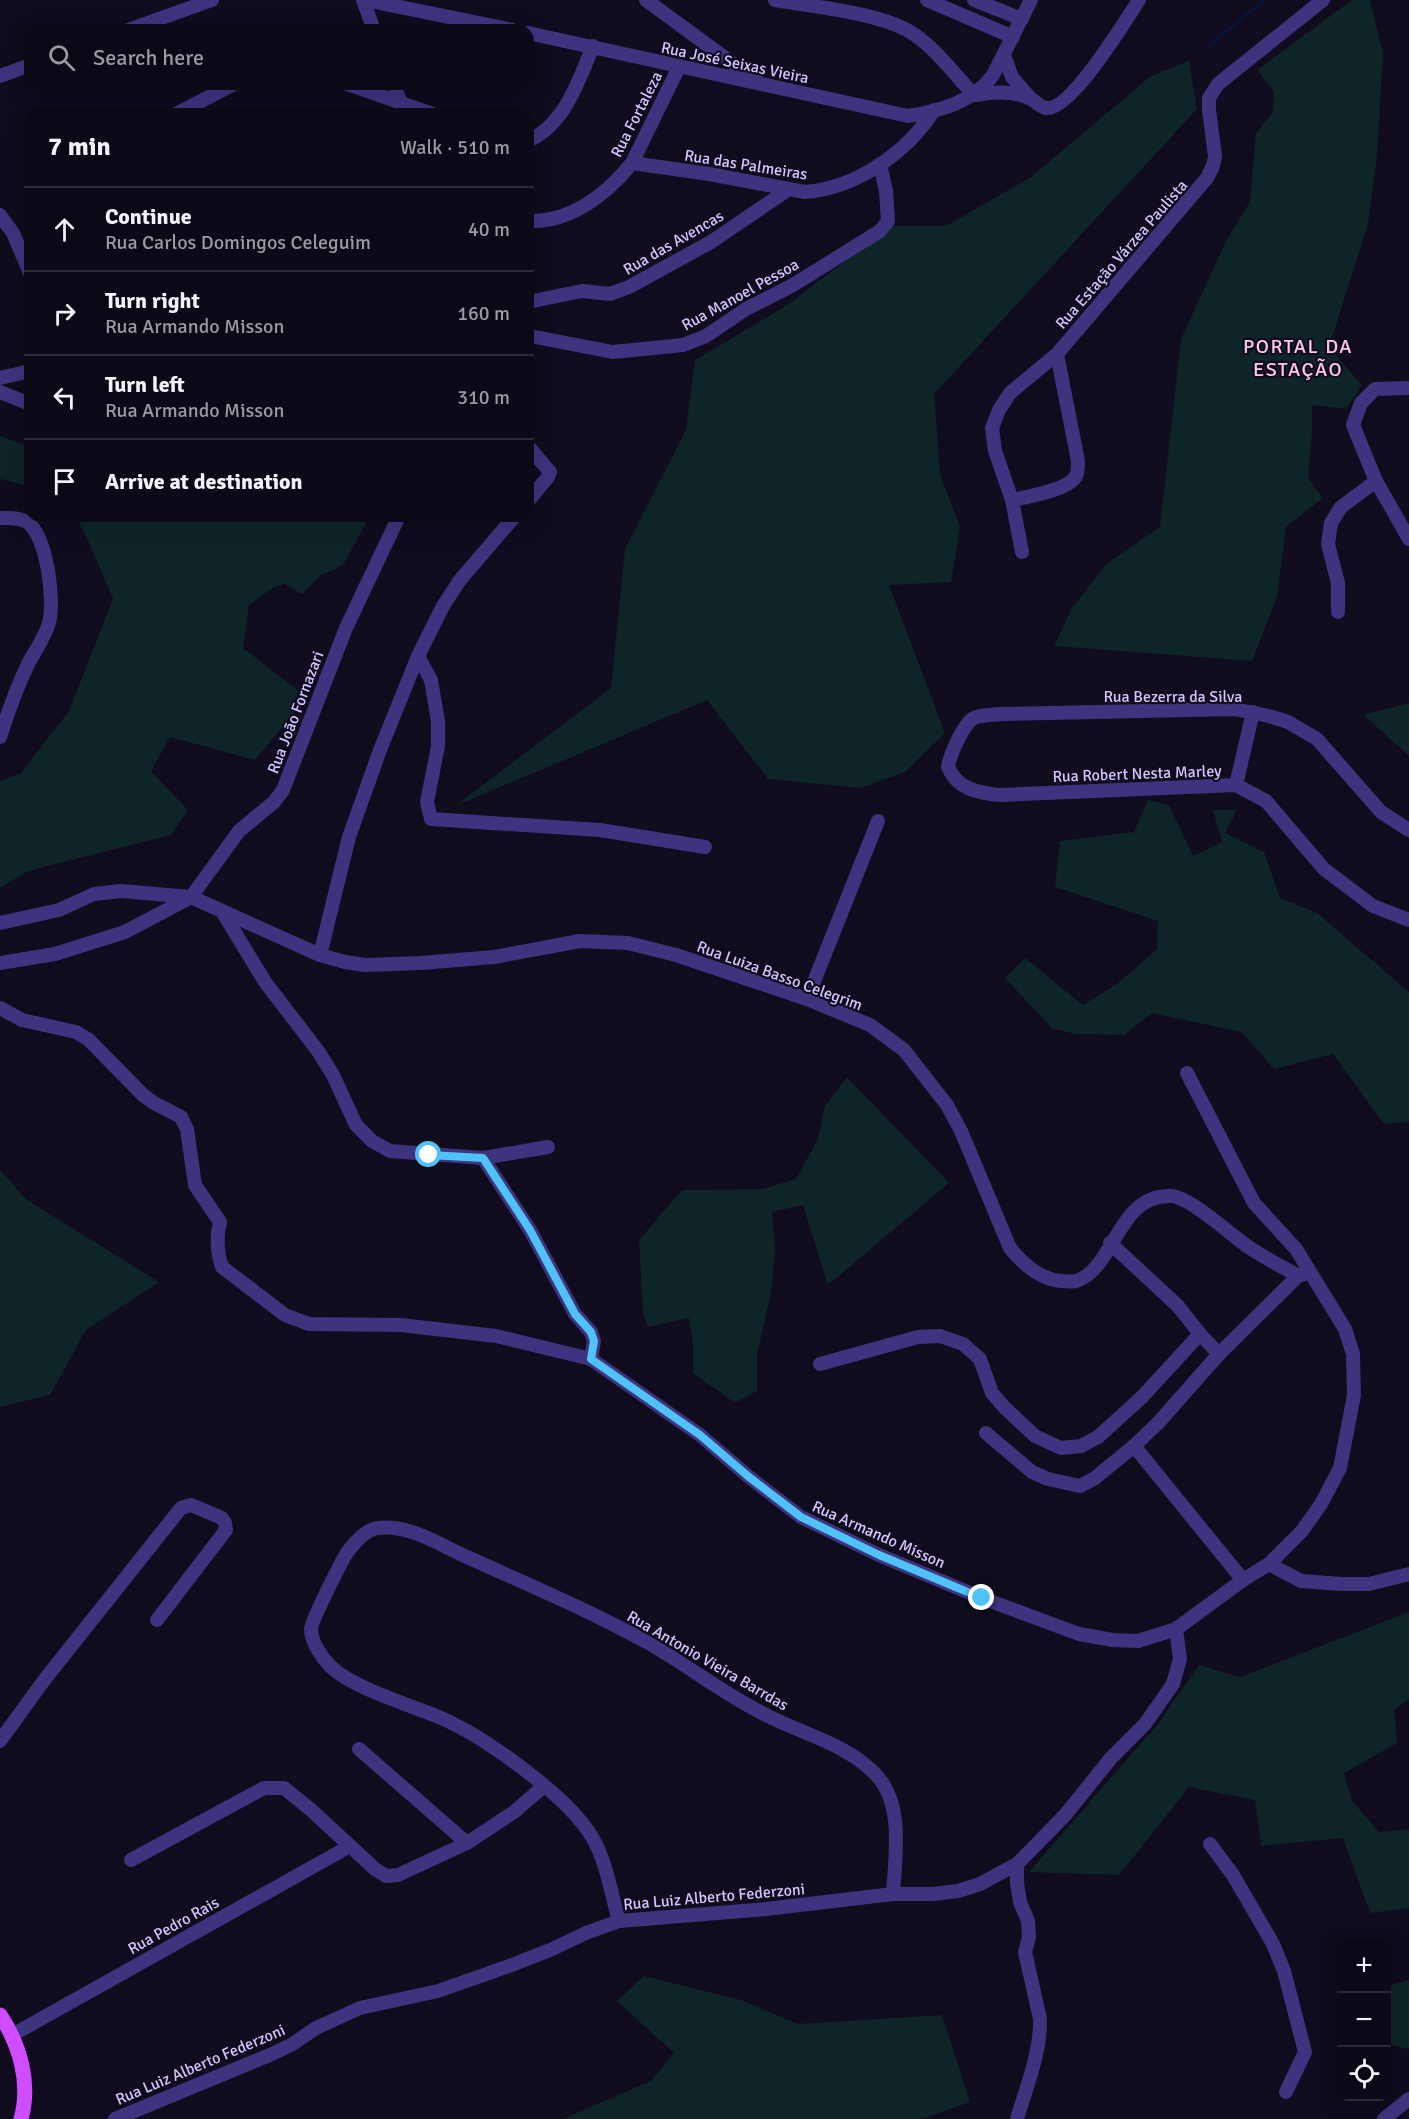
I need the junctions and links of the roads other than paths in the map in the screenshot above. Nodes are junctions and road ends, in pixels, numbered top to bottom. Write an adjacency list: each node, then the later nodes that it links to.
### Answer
1 (212, 0): 11 (street)
2 (364, 0): 12 (street); 13 (street)
3 (646, 0): 21 (street)
4 (776, 0): 25 (street)
5 (927, 0): 15 (street)
6 (974, 0): 10 (street)
7 (1031, 0): 10 (street)
8 (1139, 0): 26 (street)
9 (1323, 0): 40 (street, Rua Estação Várzea Paulista)
10 (1022, 20): 15 (street)
11 (145, 24)
12 (372, 24)
13 (483, 24)
14 (534, 34): 16 (street, Rua José Seixas Vieira)
15 (1012, 37): 17 (street)
16 (593, 46): 19 (street, Rua José Seixas Vieira); 31 (street)
17 (1004, 55): 25 (street); 26 (street)
18 (24, 67): 20 (street)
19 (679, 67): 21 (street, Rua José Seixas Vieira); 32 (street, Rua Fortaleza)
20 (0, 76)
21 (762, 85): 30 (street, Rua José Seixas Vieira)
22 (222, 90): 28 (street)
23 (366, 90): 27 (street)
24 (396, 90): 27 (street)
25 (974, 95): 26 (street); 30 (street, Rua José Seixas Vieira)
26 (1031, 99)
27 (400, 101): 29 (street)
28 (188, 108)
29 (418, 108)
30 (934, 110): 33 (street, Rua das Palmeiras)
31 (534, 138)
32 (632, 163): 34 (street, Rua das Palmeiras); 36 (street, Rua Fortaleza)
33 (880, 164): 34 (street, Rua das Palmeiras); 39 (street, Rua Manoel Pessoa)
34 (789, 189): 38 (street, Rua das Avencas)
35 (0, 215): 37 (street)
36 (534, 221)
37 (24, 259)
38 (534, 301)
39 (535, 337)
40 (1057, 354): 49 (street, Rua Estação Várzea Paulista); 49 (street)
41 (24, 372): 42 (street)
42 (0, 378)
43 (1409, 388): 47 (street)
44 (0, 392): 45 (street)
45 (24, 402)
46 (534, 453): 48 (street)
47 (1376, 481): 55 (street); 57 (street)
48 (534, 494)
49 (1012, 501): 56 (street, Rua Estação Várzea Paulista)
50 (0, 518): 51 (street)
51 (24, 521)
52 (27, 522): 60 (street)
53 (396, 522): 66 (street, Rua João Fornazari)
54 (510, 522): 58 (street)
55 (1409, 539)
56 (1022, 552)
57 (1338, 612)
58 (418, 656): 65 (street); 70 (street)
59 (1253, 712): 61 (street, Rua Bezerra da Silva); 62 (street); 64 (street, Rua Bezerra da Silva)
60 (0, 737)
61 (950, 755): 62 (street, Rua Robert Nesta Marley)
62 (1236, 785): 68 (street, Rua Robert Nesta Marley)
63 (878, 821): 72 (street)
64 (1409, 830)
65 (705, 847)
66 (191, 897): 67 (street, Rua Luiza Basso Celegrim); 69 (street, Rua Luiza Basso Celegrim); 71 (street)
67 (222, 911): 70 (street, Rua Luiza Basso Celegrim); 76 (street)
68 (1409, 920)
69 (0, 923)
70 (320, 955): 72 (street, Rua Luiza Basso Celegrim)
71 (0, 963)
72 (807, 999): 77 (street, Rua Luiza Basso Celegrim)
73 (0, 1008): 81 (street)
74 (1187, 1073): 78 (street, Rua Armando Misson)
75 (548, 1147): 76 (street)
76 (483, 1158): 81 (street)
77 (1110, 1243): 78 (street, Rua Luiza Basso Celegrim); 79 (street)
78 (1303, 1274): 80 (street); 85 (street, Rua Armando Misson)
79 (1200, 1334): 80 (street); 82 (street)
80 (1219, 1354): 84 (street)
81 (591, 1359): 89 (street, Rua Armando Misson)
82 (820, 1364)
83 (986, 1433): 84 (street)
84 (1134, 1446): 87 (street)
85 (1269, 1564): 86 (street); 87 (street, Rua Armando Misson)
86 (1409, 1574)
87 (1244, 1580): 89 (street, Rua Armando Misson)
88 (157, 1620): 90 (street)
89 (1176, 1629): 97 (street, Rua Luiz Alberto Federzoni)
90 (0, 1741)
91 (359, 1749): 93 (street)
92 (544, 1786): 93 (street); 98 (street, Rua Antonio Vieira Barrdas); 99 (street)
93 (467, 1842): 95 (street)
94 (1210, 1844): 102 (street)
95 (350, 1846): 96 (street); 101 (street, Rua Pedro Rais)
96 (131, 1860)
97 (1017, 1864): 98 (street, Rua Luiz Alberto Federzoni); 106 (street)
98 (893, 1894): 99 (street, Rua Luiz Alberto Federzoni)
99 (619, 1921): 105 (street, Rua Luiz Alberto Federzoni)
100 (0, 2015): 101 (main road)
101 (12, 2034): 104 (main road)
102 (1286, 2092)
103 (1409, 2099): 107 (street)
104 (21, 2119)
105 (115, 2119)
106 (1017, 2119)
107 (1384, 2119)

